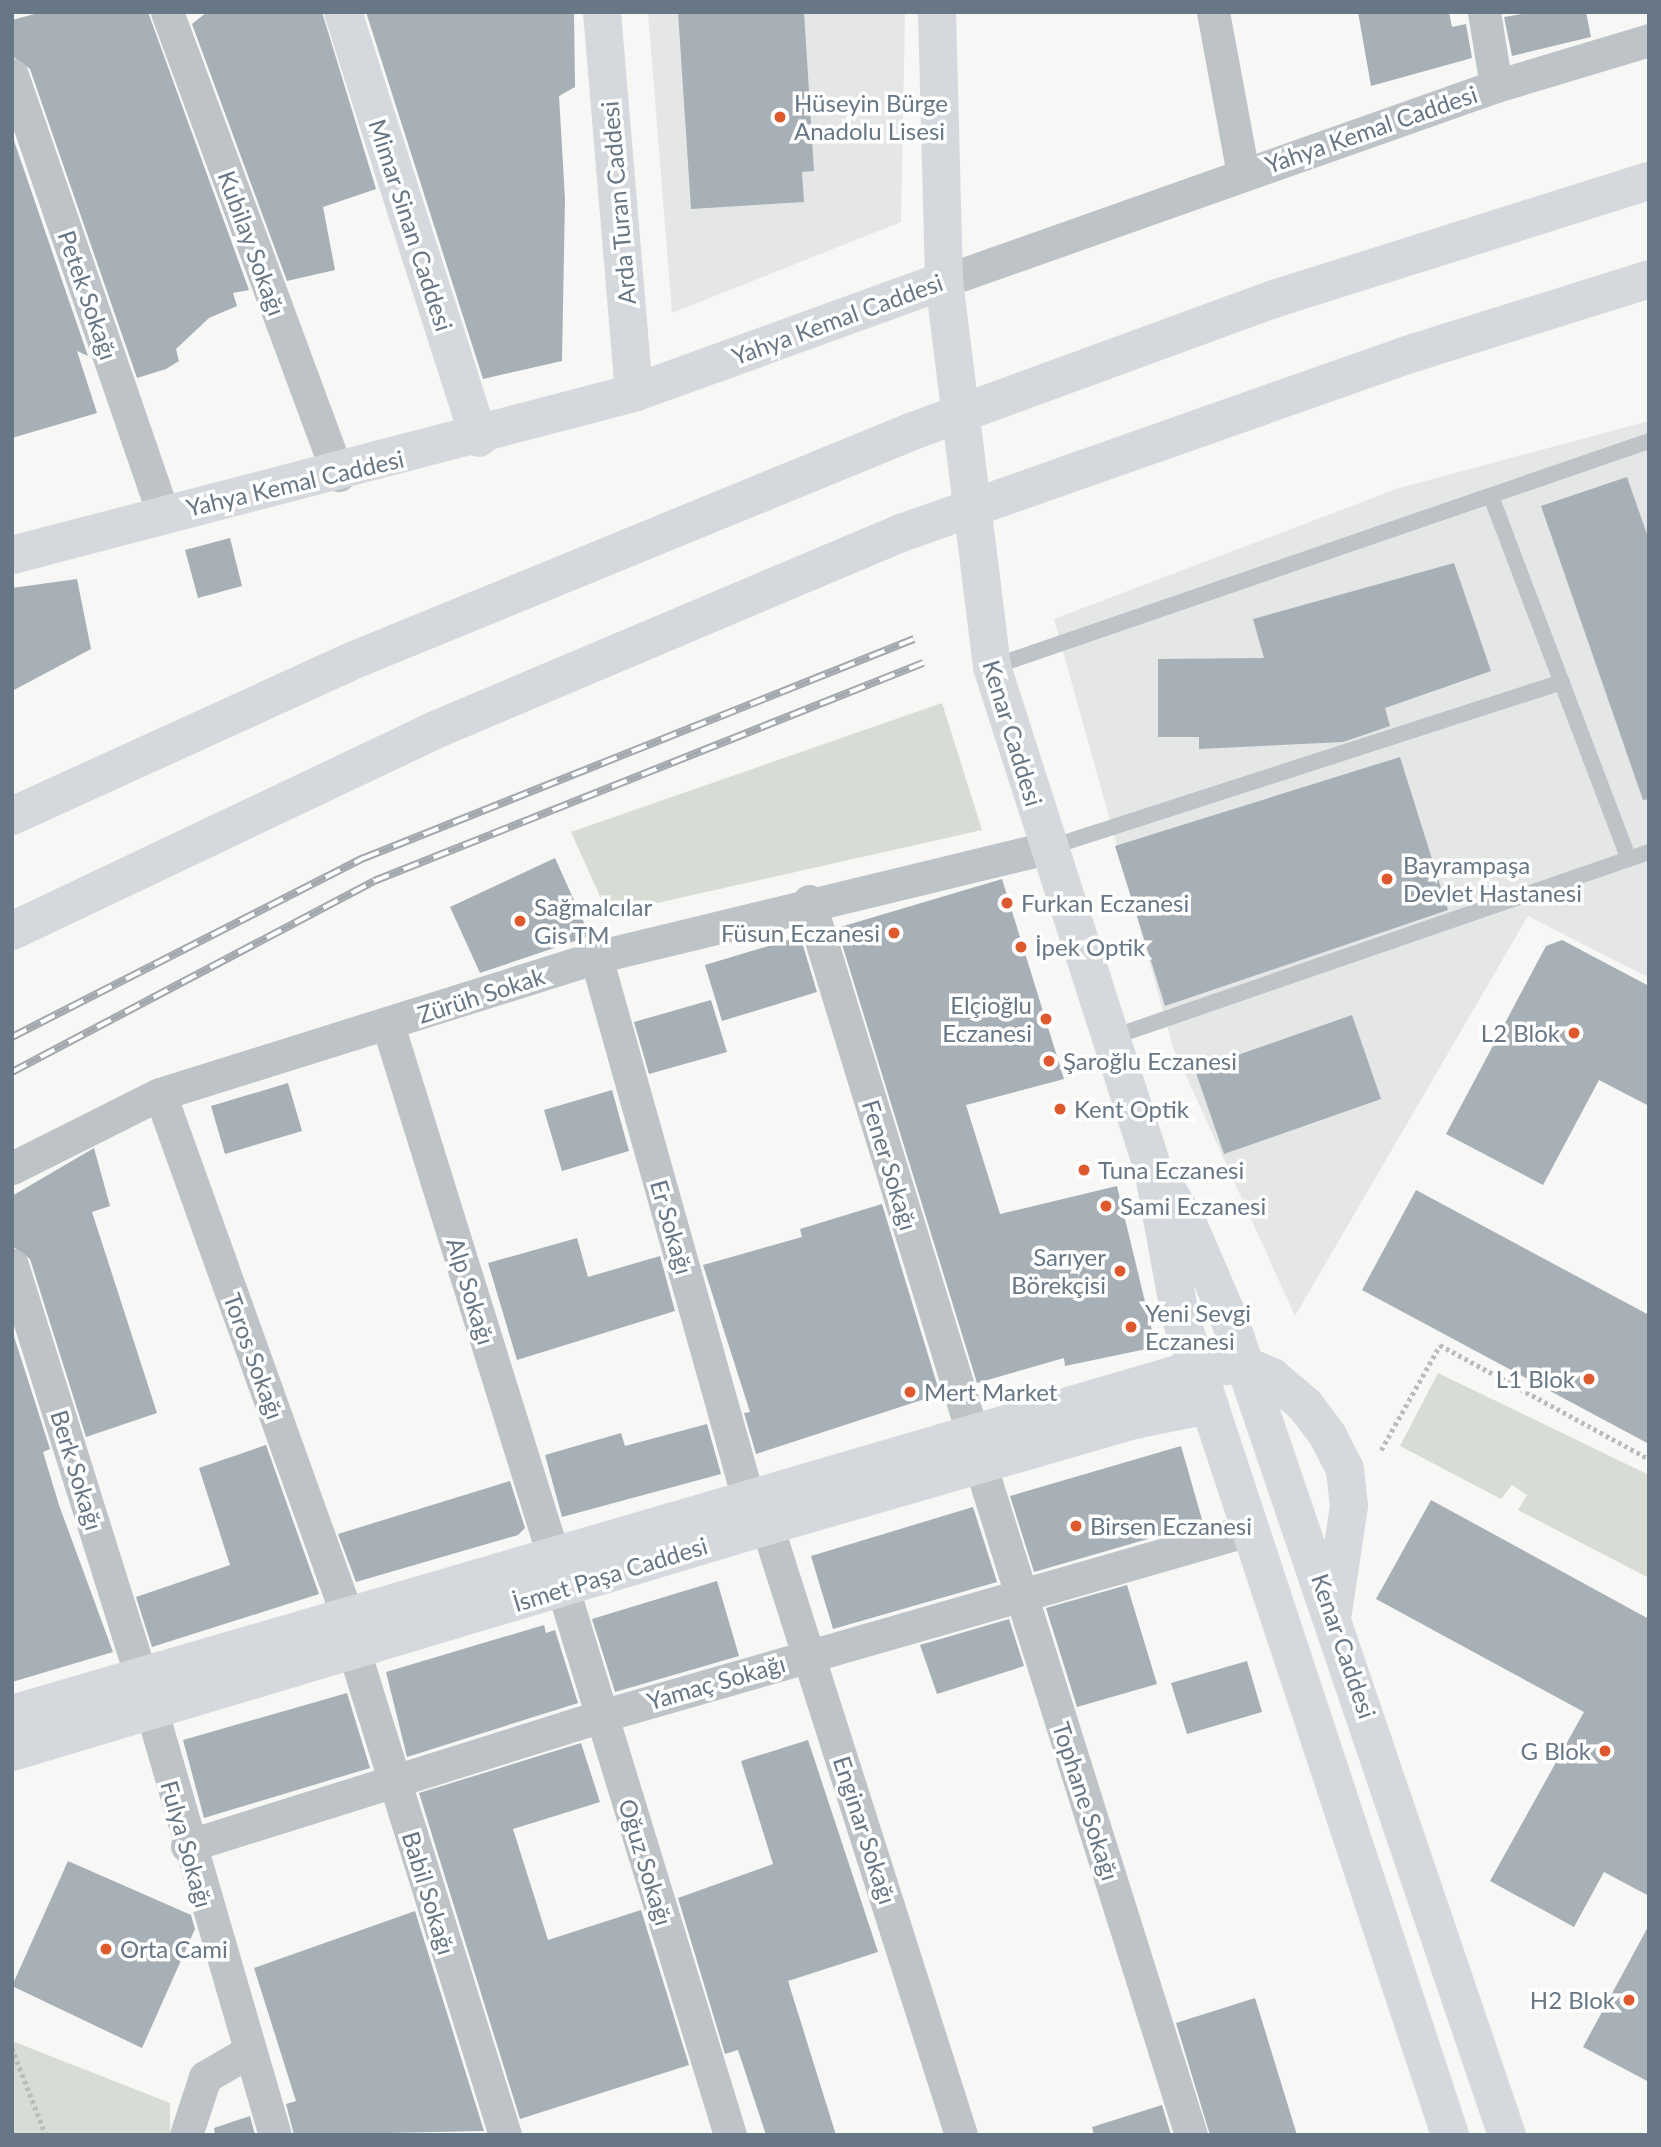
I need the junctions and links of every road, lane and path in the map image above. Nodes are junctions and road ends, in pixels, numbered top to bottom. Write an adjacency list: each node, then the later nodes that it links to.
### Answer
1 (167, 12): 17 (street, Kubilay Sokağı)
2 (343, 12): 15 (main road, Mimar Sinan Caddesi)
3 (602, 12): 14 (main road, Arda Turan Caddesi)
4 (937, 12): 13 (main road, Kenar Caddesi)
5 (1213, 12): 10 (street)
6 (1484, 12): 9 (street)
7 (1649, 40): 9 (street, Yahya Kemal Caddesi)
8 (12, 75): 19 (street, Petek Sokağı)
9 (1496, 86): 10 (street, Yahya Kemal Caddesi)
10 (1243, 174): 13 (street, Yahya Kemal Caddesi)
11 (1649, 181): 23 (main road)
12 (1649, 279): 28 (main road)
13 (944, 281): 14 (main road, Yahya Kemal Caddesi); 21 (main road, Kenar Caddesi)
14 (634, 393): 15 (main road, Yahya Kemal Caddesi)
15 (479, 438): 17 (main road, Yahya Kemal Caddesi)
16 (1649, 441): 18 (lane)
17 (338, 474): 19 (main road, Yahya Kemal Caddesi)
18 (1492, 499): 21 (lane); 22 (lane)
19 (163, 514): 20 (main road, Yahya Kemal Caddesi)
20 (12, 555)
21 (992, 667): 24 (main road, Kenar Caddesi)
22 (1562, 682): 24 (lane); 26 (lane)
23 (12, 816)
24 (1048, 848): 27 (street, Zürüh Sokak); 31 (main road, Kenar Caddesi)
25 (1649, 852): 26 (lane)
26 (1629, 859): 31 (lane)
27 (809, 901): 29 (street, Zürüh Sokak); 39 (street, Fener Sokağı)
28 (12, 931)
29 (596, 957): 30 (street, Zürüh Sokak); 43 (street, Er Sokağı)
30 (388, 1025): 32 (street, Zürüh Sokak); 45 (street, Alp Sokağı)
31 (1113, 1037): 34 (main road, Kenar Caddesi)
32 (160, 1094): 33 (street, Zürüh Sokak); 48 (street, Toros Sokağı)
33 (12, 1168)
34 (1153, 1169): 36 (main road, Kenar Caddesi); 37 (main road, Kenar Caddesi)
35 (12, 1265): 50 (street, Berk Sokağı)
36 (1245, 1365): 37 (main road, İsmet Paşa Caddesi); 38 (main road); 42 (main road); 47 (main road, Kenar Caddesi)
37 (1198, 1368): 38 (main road, Kenar Caddesi); 39 (main road, İsmet Paşa Caddesi)
38 (1209, 1405): 41 (main road, İsmet Paşa Caddesi); 44 (main road, Kenar Caddesi)
39 (971, 1429): 43 (main road, İsmet Paşa Caddesi)
40 (1649, 1460): 42 (path)
41 (981, 1467): 43 (main road, İsmet Paşa Caddesi); 46 (street, Tophane Sokağı)
42 (1345, 1469): 47 (main road)
43 (757, 1512): 45 (main road, İsmet Paşa Caddesi); 49 (street, Enginar Sokağı)
44 (1249, 1530): 46 (street, Yamaç Sokağı); 66 (main road, Kenar Caddesi)
45 (559, 1573): 48 (main road, İsmet Paşa Caddesi); 53 (street, Oğuz Sokağı)
46 (1019, 1591): 49 (street, Yamaç Sokağı); 65 (street, Tophane Sokağı)
47 (1333, 1612): 67 (main road, Kenar Caddesi)
48 (351, 1635): 50 (main road, İsmet Paşa Caddesi); 51 (main road, İsmet Paşa Caddesi); 55 (street, Babil Sokağı)
49 (809, 1655): 53 (street, Yamaç Sokağı); 64 (street, Enginar Sokağı)
50 (141, 1676): 52 (main road, İsmet Paşa Caddesi)
51 (152, 1712): 54 (main road, İsmet Paşa Caddesi); 56 (street, Fulya Sokağı)
52 (12, 1714)
53 (601, 1716): 55 (street, Yamaç Sokağı); 63 (street, Oğuz Sokağı)
54 (12, 1752)
55 (394, 1780): 56 (street, Yamaç Sokağı); 62 (street, Babil Sokağı)
56 (187, 1846): 58 (street, Fulya Sokağı)
57 (12, 2048): 59 (path)
58 (248, 2052): 60 (street); 61 (street, Fulya Sokağı)
59 (46, 2135)
60 (186, 2135)
61 (275, 2135)
62 (505, 2135)
63 (730, 2135)
64 (961, 2135)
65 (1191, 2135)
66 (1450, 2135)
67 (1507, 2135)

